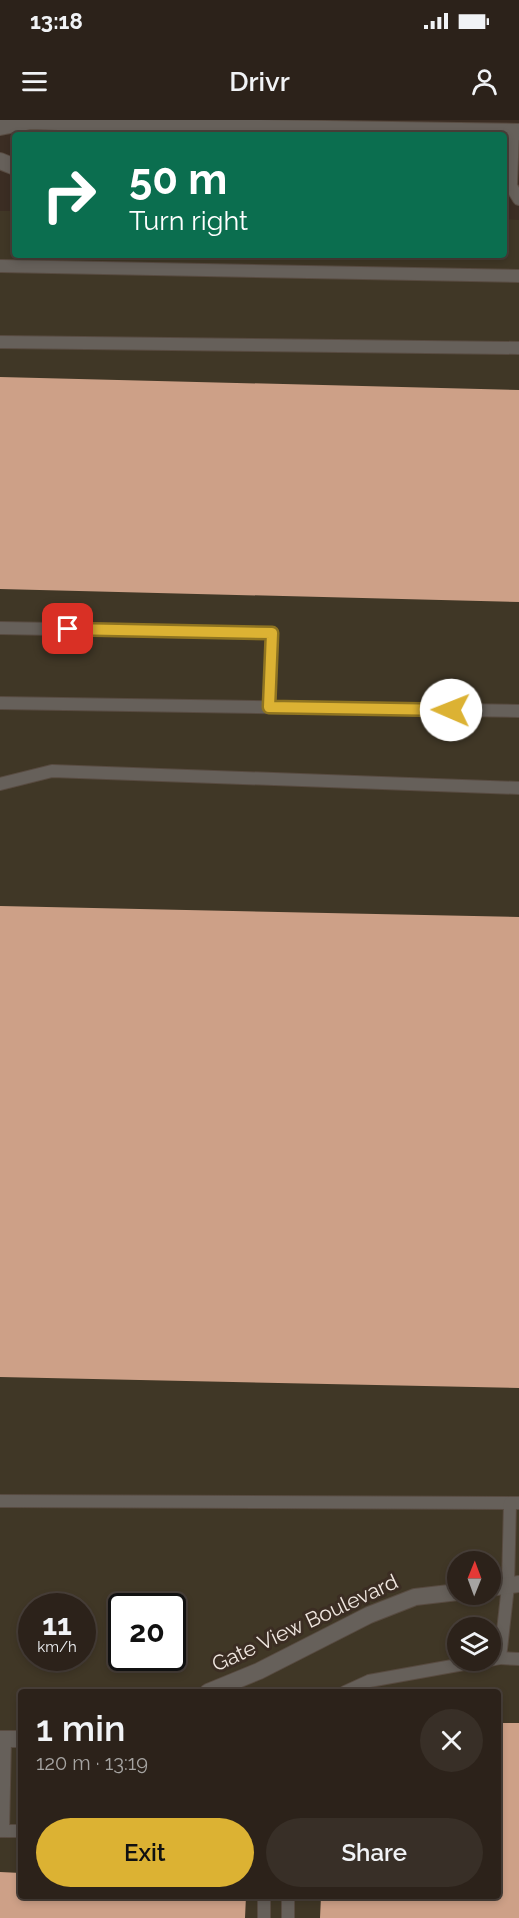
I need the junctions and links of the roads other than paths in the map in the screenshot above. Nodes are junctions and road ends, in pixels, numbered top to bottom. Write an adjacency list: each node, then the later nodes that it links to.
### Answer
1 (0, 127): 2 (street)
2 (514, 128): 3 (street)
3 (511, 183): 4 (lane)
4 (519, 199)
5 (0, 266): 6 (lane)
6 (519, 276)
7 (0, 342): 8 (lane)
8 (519, 348)
9 (0, 628): 11 (lane)
10 (0, 703): 11 (lane)
11 (269, 707): 12 (lane)
12 (519, 711)
13 (0, 783): 14 (lane)
14 (519, 788)
15 (0, 1501): 16 (lane)
16 (514, 1503): 17 (lane)
17 (514, 1585): 19 (lane)
18 (447, 1593): 23 (street, Gate View Boulevard)
19 (501, 1636)
20 (501, 1659): 21 (lane)
21 (519, 1659)
22 (447, 1667): 24 (lane)
23 (215, 1689)
24 (352, 1689)
25 (9, 1739): 26 (lane)
26 (2, 1831): 27 (lane)
27 (18, 1832)
28 (264, 1899): 30 (lane)
29 (288, 1899): 31 (lane)
30 (264, 1918)
31 (288, 1918)

